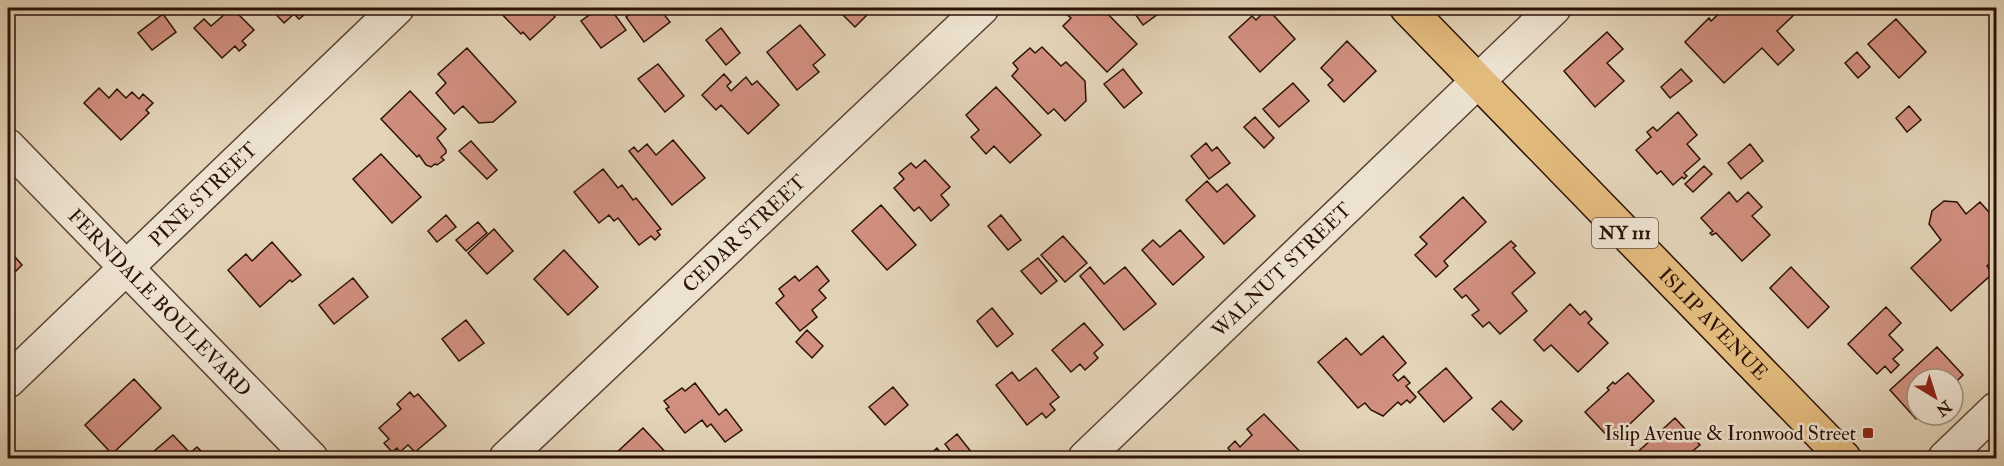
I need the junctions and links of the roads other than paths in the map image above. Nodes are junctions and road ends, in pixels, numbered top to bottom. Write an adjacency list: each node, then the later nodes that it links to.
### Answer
1 (397, 8): 7 (street, PINE STREET)
2 (982, 8): 11 (street, CEDAR STREET)
3 (1407, 8): 5 (main road, ISLIP AVENUE / NY 111)
4 (1554, 8): 5 (street, WALNUT STREET)
5 (1477, 81): 12 (street, WALNUT STREET); 13 (main road, ISLIP AVENUE / NY 111)
6 (8, 146): 7 (street, FERNDALE BOULEVARD)
7 (125, 268): 8 (street, PINE STREET); 10 (street, FERNDALE BOULEVARD)
8 (8, 381)
9 (1996, 409): 14 (street)
10 (311, 459)
11 (506, 459)
12 (1084, 459)
13 (1844, 459)
14 (1945, 459)

